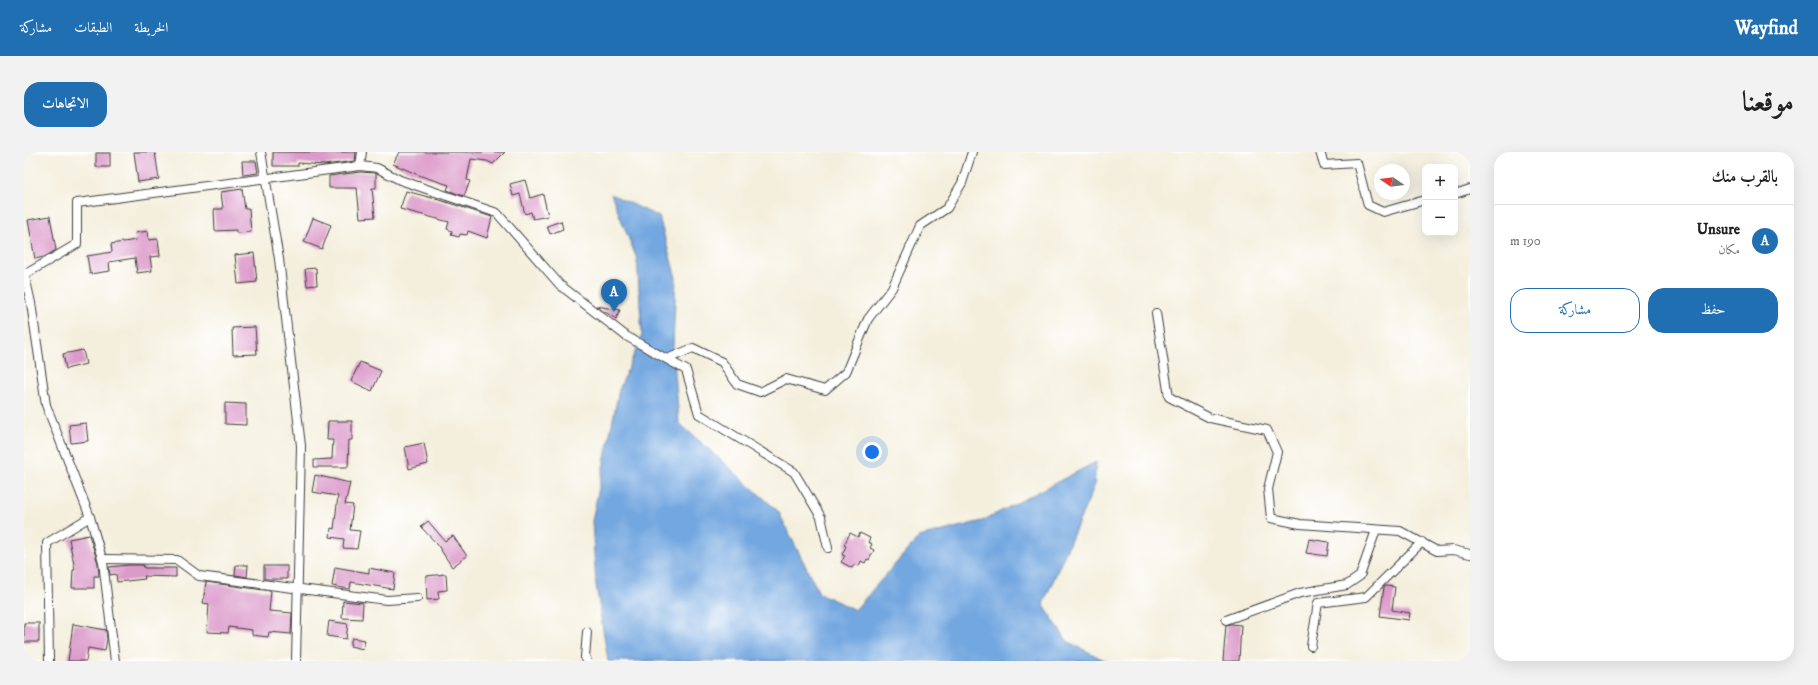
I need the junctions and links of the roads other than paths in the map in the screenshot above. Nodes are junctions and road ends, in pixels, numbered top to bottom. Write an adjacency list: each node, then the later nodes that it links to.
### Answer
1 (261, 152): 6 (street)
2 (362, 152): 5 (street)
3 (972, 152): 13 (street)
4 (1320, 152): 9 (street)
5 (360, 166): 6 (street); 13 (street)
6 (266, 179): 10 (street); 20 (street)
7 (1470, 190): 8 (street)
8 (1458, 193)
9 (1422, 201)
10 (24, 274): 11 (street)
11 (27, 304): 14 (street)
12 (1156, 313): 15 (street)
13 (667, 359): 17 (street)
14 (90, 517): 19 (street); 25 (street)
15 (1376, 530): 16 (street); 22 (street)
16 (1422, 542): 18 (street); 24 (street)
17 (828, 548)
18 (1470, 554)
19 (102, 559): 20 (street); 26 (street)
20 (298, 588): 21 (street); 27 (street)
21 (417, 598)
22 (1226, 620)
23 (587, 632): 28 (street)
24 (1311, 646)
25 (49, 661)
26 (115, 661)
27 (296, 661)
28 (587, 661)

